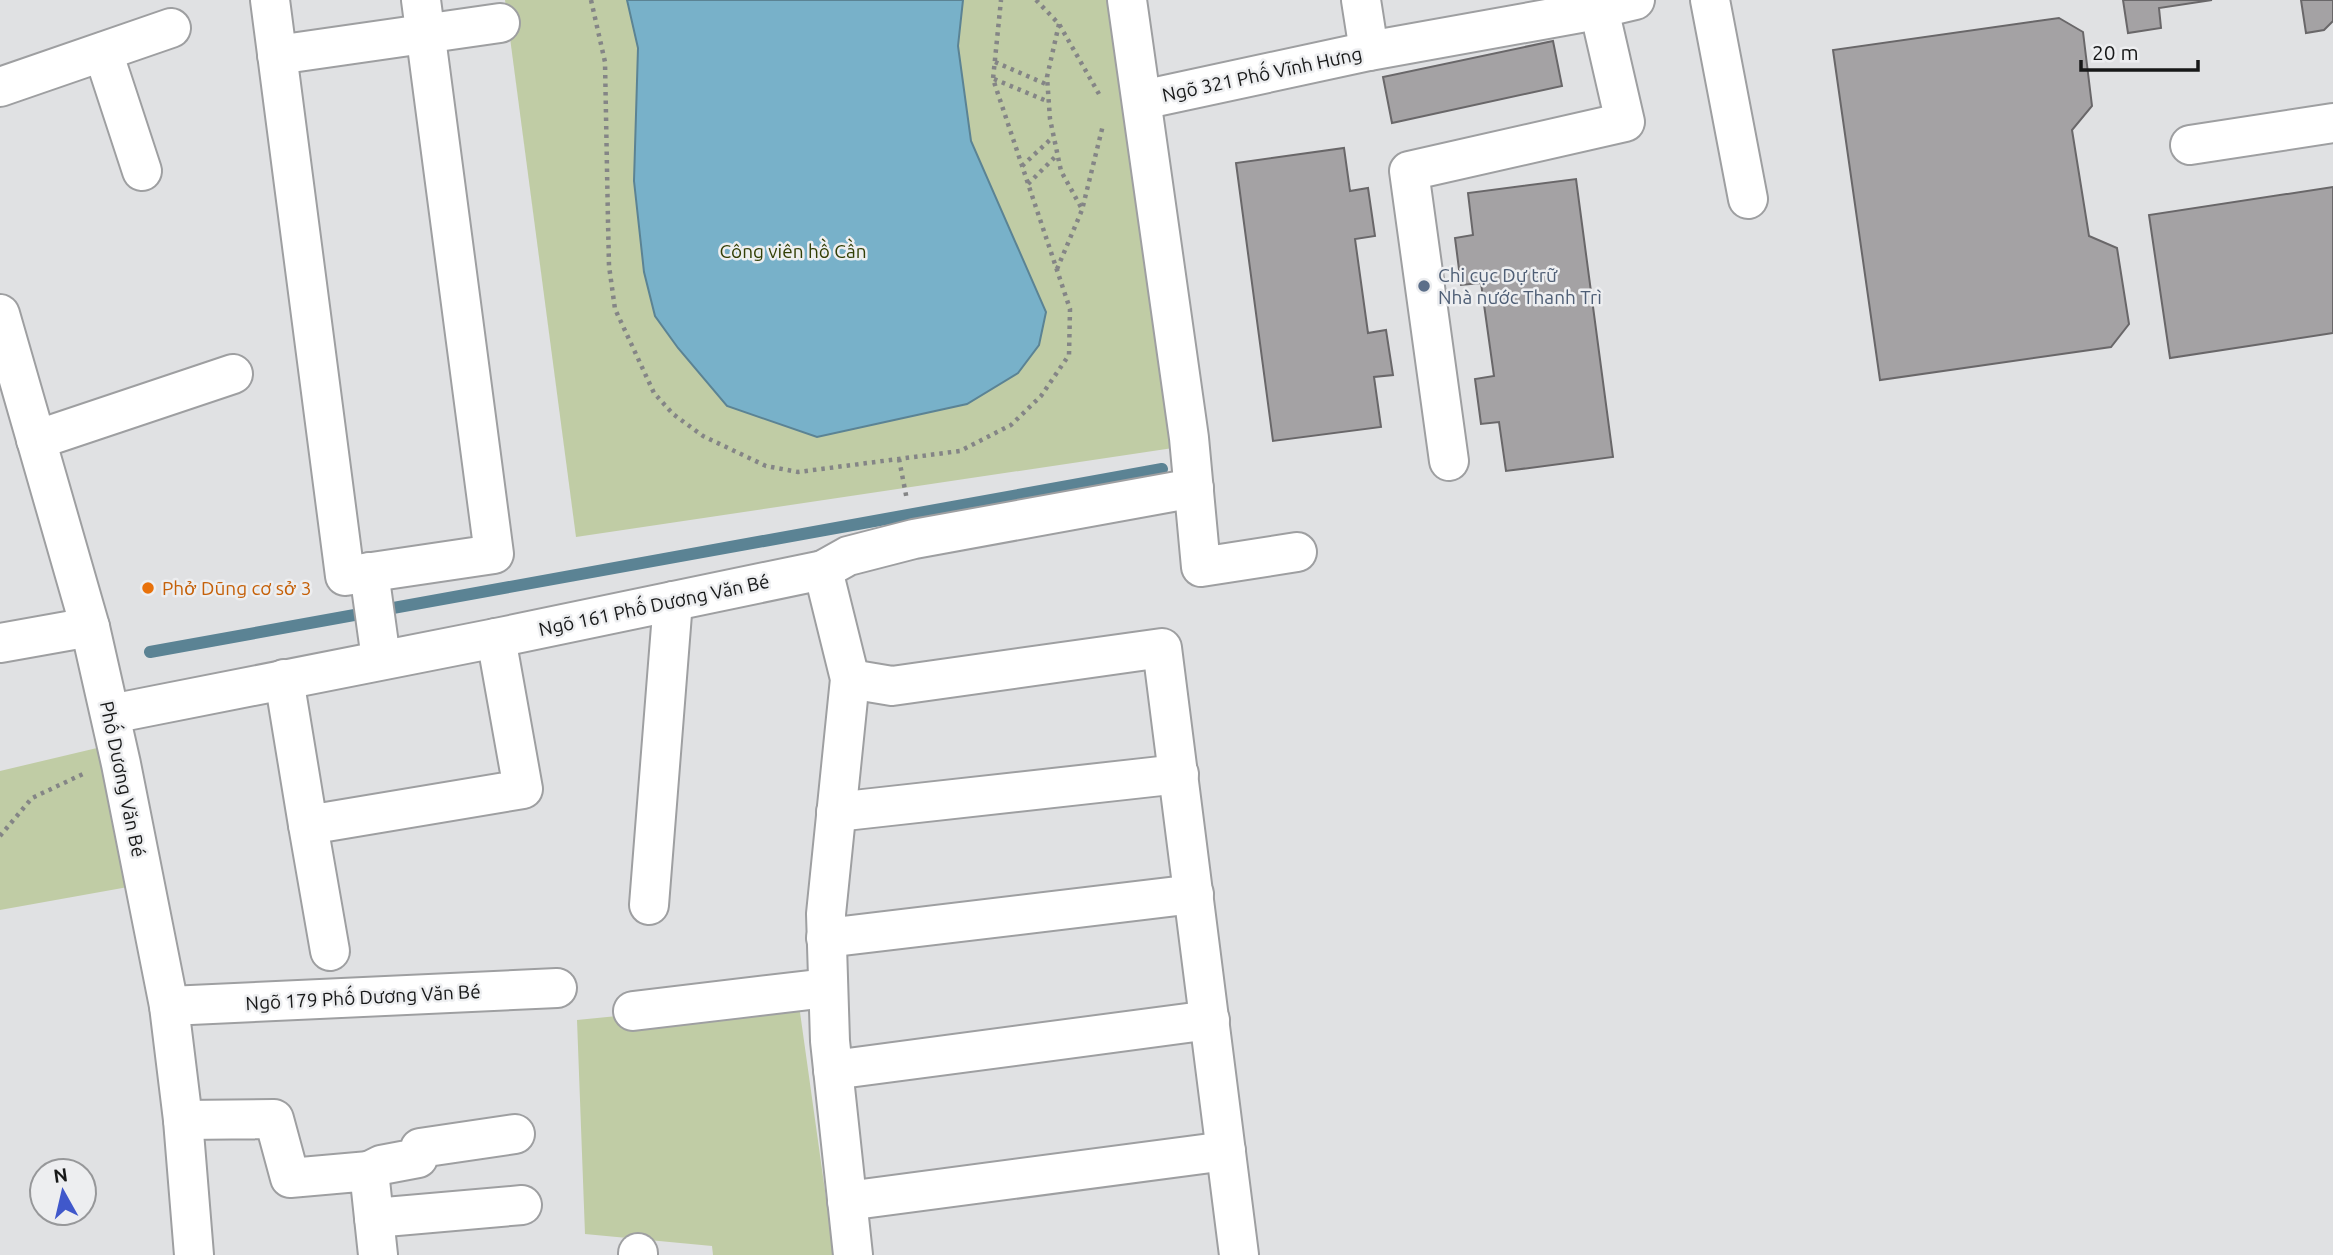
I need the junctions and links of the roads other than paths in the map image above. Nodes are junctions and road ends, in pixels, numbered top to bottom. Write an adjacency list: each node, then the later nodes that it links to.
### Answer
1 (270, 0): 12 (street)
2 (1127, 0): 14 (street)
3 (1361, 0): 10 (street)
4 (1710, 0): 18 (street)
5 (1617, 4): 6 (street, Ngõ 321 Phố Vĩnh Hưng); 22 (street)
6 (1492, 14): 10 (street, Ngõ 321 Phố Vĩnh Hưng)
7 (424, 17): 8 (street); 12 (street); 26 (street)
8 (500, 23)
9 (171, 28): 11 (street)
10 (1369, 51): 14 (street, Ngõ 321 Phố Vĩnh Hưng)
11 (103, 52): 13 (street); 17 (street)
12 (277, 55): 26 (street)
13 (0, 88)
14 (1124, 103): 23 (street, Ngõ 321 Phố Vĩnh Hưng)
15 (2333, 123): 16 (street)
16 (2190, 145)
17 (142, 171)
18 (1748, 198)
19 (0, 314): 21 (street, Phố Dương Văn Bé)
20 (233, 374): 21 (street)
21 (36, 440): 28 (street, Phố Dương Văn Bé)
22 (1450, 461)
23 (1194, 488): 24 (street, Ngõ 321 Phố Vĩnh Hưng); 25 (street, Ngõ 161 Phố Dương Văn Bé)
24 (1297, 552)
25 (823, 570): 27 (street, Ngõ 161 Phố Dương Văn Bé); 33 (street)
26 (372, 587): 31 (street)
27 (673, 601): 29 (street, Ngõ 161 Phố Dương Văn Bé); 39 (street)
28 (90, 627): 30 (street); 34 (street, Phố Dương Văn Bé)
29 (496, 638): 31 (street, Ngõ 161 Phố Dương Văn Bé); 37 (street)
30 (0, 643)
31 (380, 649): 32 (street, Ngõ 161 Phố Dương Văn Bé)
32 (284, 679): 34 (street, Ngõ 161 Phố Dương Văn Bé); 37 (street)
33 (850, 679): 35 (street); 36 (street)
34 (111, 714): 44 (street, Phố Dương Văn Bé)
35 (1179, 775): 36 (street); 38 (street)
36 (836, 812): 40 (street)
37 (308, 825): 41 (street)
38 (1194, 894): 40 (street); 46 (street)
39 (649, 905)
40 (826, 938): 43 (street)
41 (330, 951)
42 (557, 988): 44 (street, Ngõ 179 Phố Dương Văn Bé)
43 (827, 988): 45 (street); 47 (street)
44 (169, 1006): 48 (street, Phố Dương Văn Bé)
45 (633, 1011)
46 (1210, 1020): 47 (street); 50 (street)
47 (833, 1070): 52 (street)
48 (183, 1120): 51 (street); 55 (street, Phố Dương Văn Bé)
49 (515, 1134): 51 (street)
50 (1226, 1151): 52 (street); 58 (street)
51 (369, 1171): 54 (street)
52 (847, 1201): 57 (street)
53 (522, 1205): 54 (street)
54 (374, 1218): 56 (street)
55 (194, 1255)
56 (378, 1255)
57 (853, 1255)
58 (1239, 1255)

